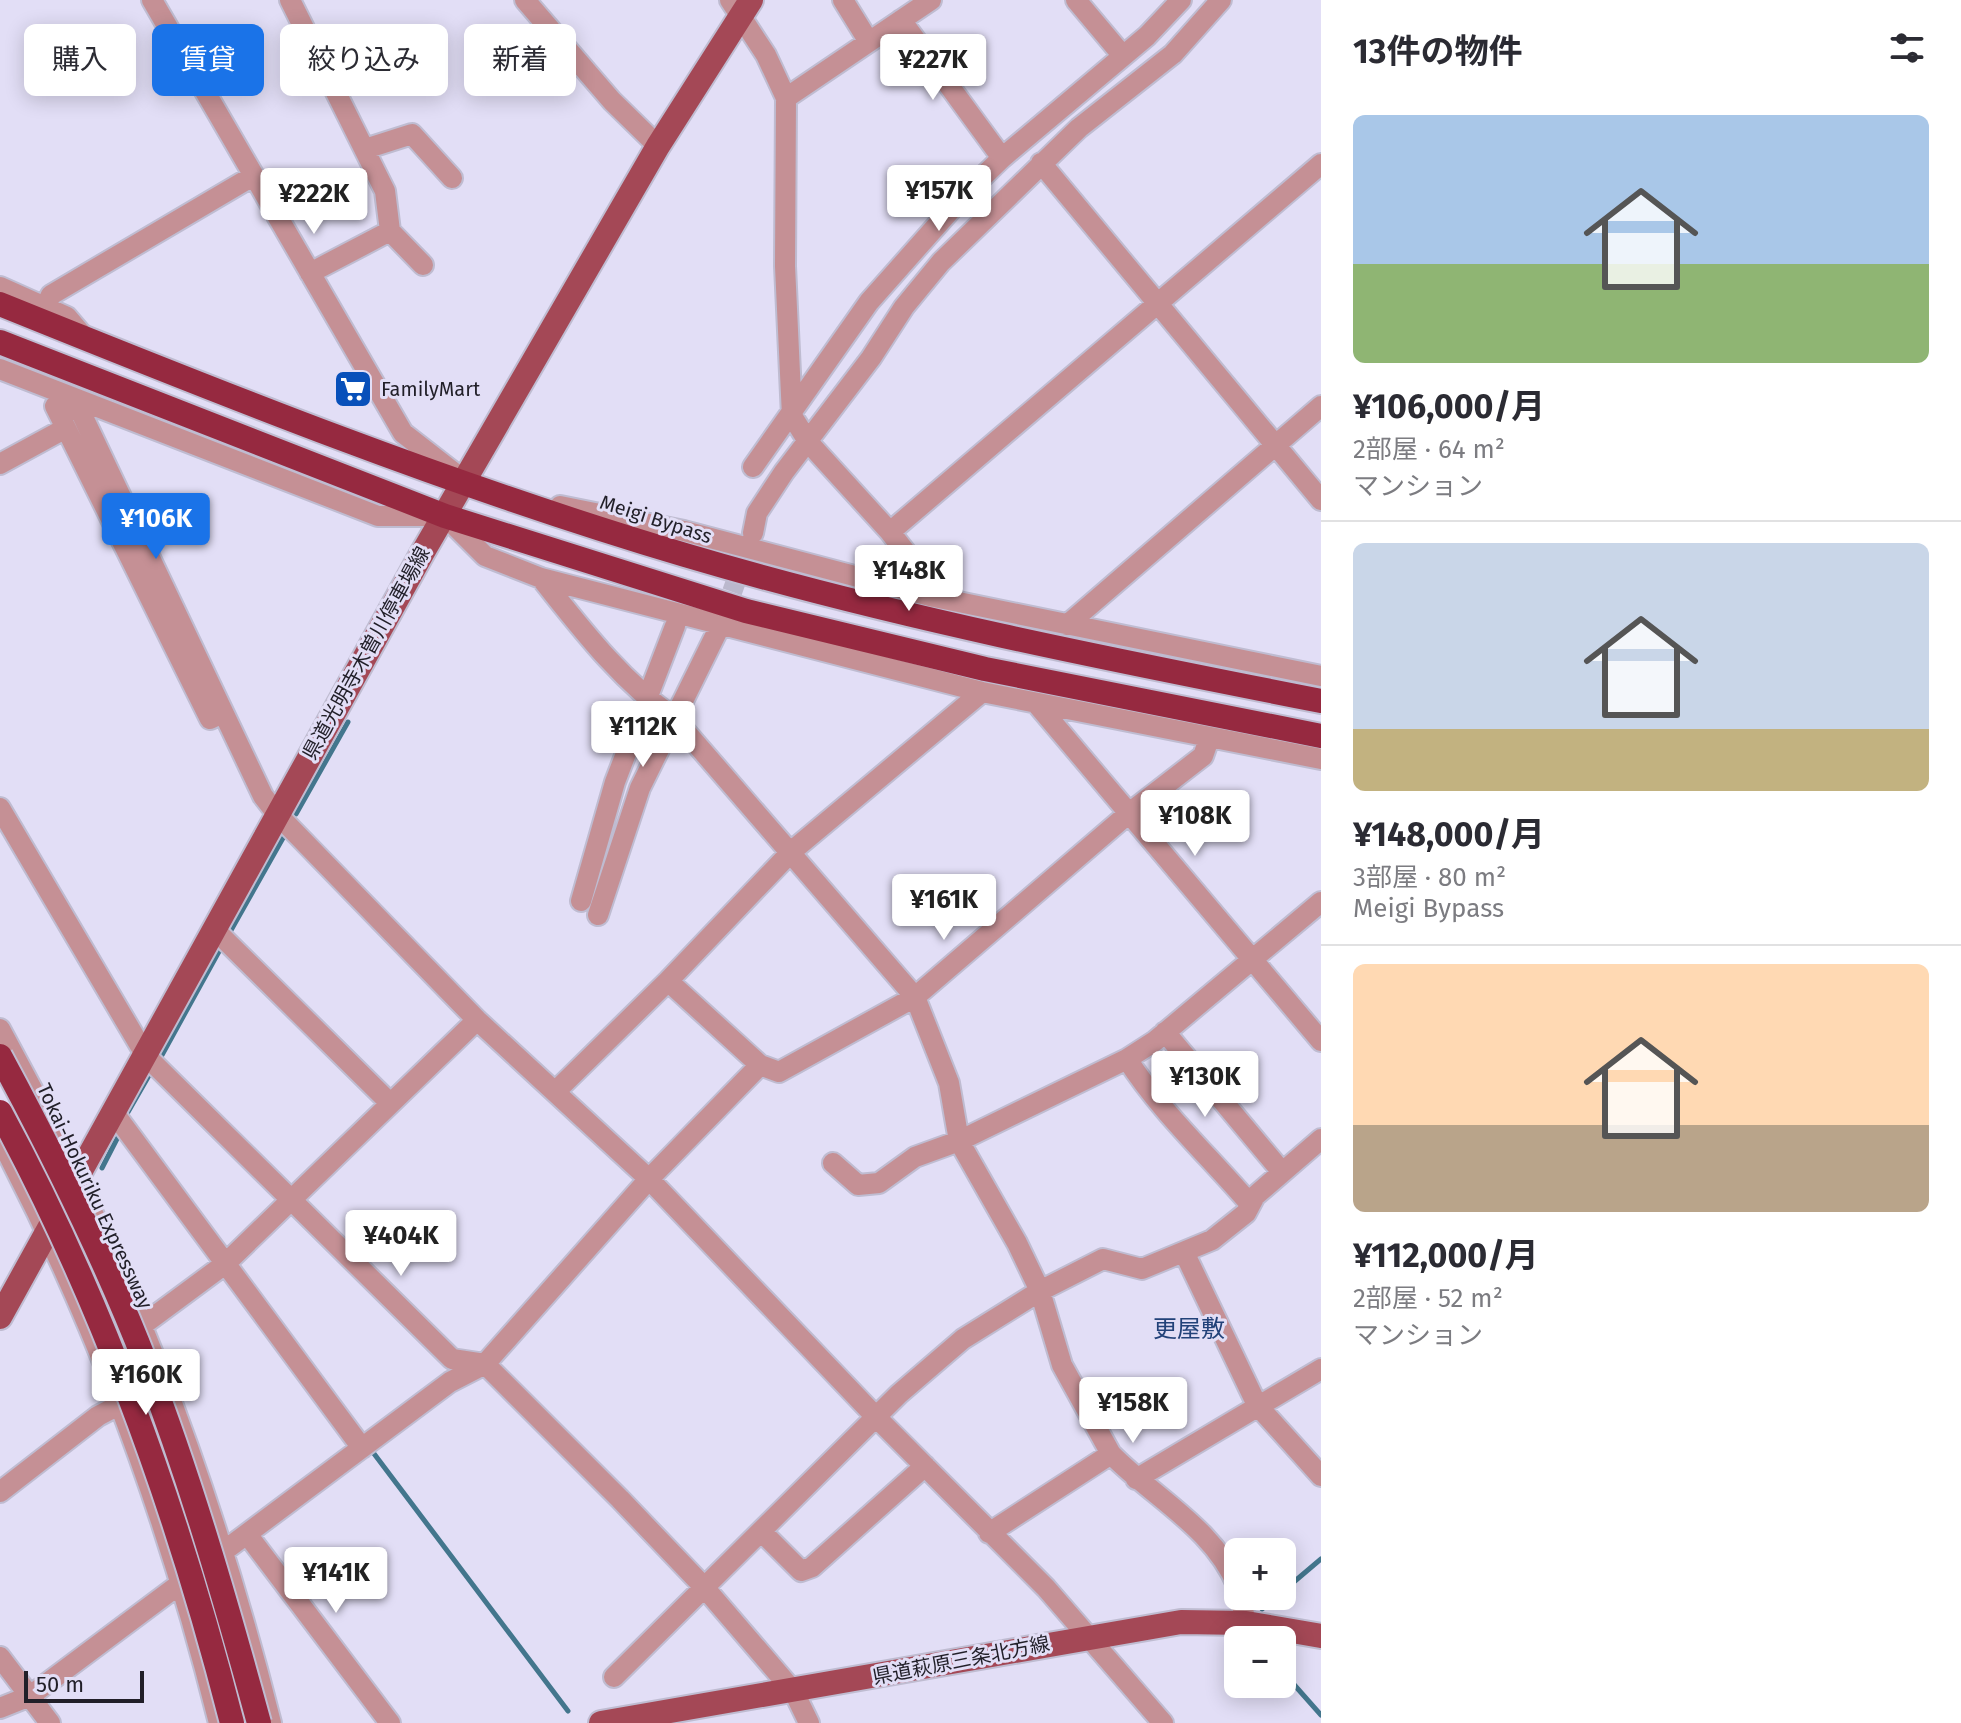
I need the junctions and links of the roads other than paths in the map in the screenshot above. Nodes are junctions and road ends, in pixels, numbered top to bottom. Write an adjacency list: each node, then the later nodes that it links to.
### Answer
1 (152, 0): 19 (street)
2 (290, 0): 15 (street)
3 (525, 0): 14 (street)
4 (843, 0): 11 (street)
5 (931, 0): 10 (street)
6 (1076, 0): 12 (street)
7 (1181, 0): 12 (street)
8 (1221, 0): 17 (street)
9 (740, 5): 13 (street); 14 (main road, 県道光明寺木曽川停車場線)
10 (901, 20): 11 (street); 16 (street)
11 (869, 42): 13 (street)
12 (1123, 56): 16 (street)
13 (786, 98): 33 (street)
14 (658, 146): 39 (main road, 県道光明寺木曽川停車場線)
15 (365, 149): 20 (street); 21 (street)
16 (1002, 158): 33 (street)
17 (1041, 163): 26 (street); 35 (street)
18 (1321, 164): 26 (street)
19 (253, 176): 23 (street); 27 (street)
20 (452, 178)
21 (390, 231): 22 (street); 23 (street)
22 (423, 265)
23 (310, 273): 39 (street)
24 (0, 287): 27 (street)
25 (0, 304): 28 (highway, Meigi Bypass)
26 (1156, 305): 36 (street); 43 (street)
27 (46, 306): 28 (street)
28 (85, 338): 39 (highway, Meigi Bypass)
29 (0, 342): 42 (highway)
30 (0, 369): 31 (street)
31 (78, 406): 34 (street); 42 (street); 55 (street)
32 (1321, 406): 36 (street)
33 (792, 416): 35 (street); 38 (street)
34 (66, 428): 37 (street); 55 (street)
35 (809, 443): 43 (street); 44 (street)
36 (1275, 446): 41 (street); 47 (street)
37 (0, 464)
38 (753, 467)
39 (465, 481): 40 (highway, Meigi Bypass); 42 (main road, 県道光明寺木曽川停車場線)
40 (509, 496): 46 (street); 53 (highway, Meigi Bypass)
41 (1321, 500)
42 (445, 516): 45 (street); 57 (highway); 61 (main road, 県道光明寺木曽川停車場線)
43 (890, 532): 46 (street)
44 (753, 533)
45 (541, 578): 51 (street); 52 (street)
46 (934, 597): 47 (street)
47 (1067, 625): 50 (street)
48 (675, 626): 52 (street)
49 (718, 630): 56 (street)
50 (1317, 669)
51 (982, 692): 54 (street); 63 (street)
52 (645, 698): 56 (street); 64 (street)
53 (1321, 701)
54 (1036, 703): 58 (street); 62 (street)
55 (223, 713): 61 (street)
56 (673, 717): 63 (street); 66 (street)
57 (1321, 736)
58 (1209, 739): 59 (street); 62 (street)
59 (1321, 759)
60 (0, 808): 76 (street)
61 (277, 814): 67 (main road, 県道光明寺木曽川停車場線); 71 (street)
62 (1128, 814): 68 (street); 70 (street)
63 (792, 851): 69 (street); 70 (street)
64 (581, 901)
65 (1321, 902): 68 (street)
66 (598, 915)
67 (214, 929): 76 (main road, 県道光明寺木曽川停車場線); 80 (street)
68 (1253, 960): 73 (street); 74 (street)
69 (668, 981): 78 (street); 79 (street)
70 (915, 997): 78 (street); 84 (street)
71 (477, 1020): 79 (street); 80 (street)
72 (0, 1029): 88 (street)
73 (1165, 1032): 77 (street); 87 (street)
74 (1321, 1041)
75 (0, 1056): 128 (highway, Tokai-Hokuriku Expressway, bridge)
76 (146, 1056): 82 (main road, 県道光明寺木曽川停車場線); 90 (street)
77 (1127, 1059): 84 (street); 91 (street)
78 (760, 1065): 89 (street)
79 (556, 1091): 89 (street)
80 (390, 1103): 90 (street)
81 (0, 1112): 127 (highway, bridge)
82 (114, 1113): 88 (main road, 県道光明寺木曽川停車場線); 94 (street)
83 (1321, 1139): 87 (street)
84 (959, 1141): 86 (street); 95 (street)
85 (1, 1144): 92 (street)
86 (833, 1163)
87 (1282, 1172): 91 (street)
88 (78, 1178): 92 (main road, 県道光明寺木曽川停車場線); 97 (street)
89 (649, 1179): 98 (street); 102 (street)
90 (291, 1200): 94 (street); 98 (street)
91 (1250, 1204): 93 (street)
92 (47, 1234): 96 (main road, 県道光明寺木曽川停車場線); 100 (street)
93 (1184, 1252): 95 (street); 101 (street)
94 (225, 1264): 97 (street); 103 (street)
95 (1040, 1291): 102 (street); 104 (street)
96 (0, 1317)
97 (144, 1324): 112 (street)
98 (485, 1364): 103 (street); 115 (street)
99 (1321, 1369): 101 (street)
100 (119, 1405): 108 (street); 114 (street)
101 (1257, 1405): 106 (street); 107 (street)
102 (876, 1417): 105 (street); 109 (street)
103 (362, 1448): 111 (street)
104 (1111, 1454): 107 (street); 110 (street)
105 (925, 1466): 109 (street); 110 (street)
106 (1321, 1476)
107 (1136, 1479): 113 (street)
108 (0, 1492)
109 (762, 1532): 115 (street)
110 (989, 1533): 118 (street)
111 (247, 1534): 112 (street); 130 (street)
112 (224, 1551): 114 (street); 129 (street)
113 (1224, 1557)
114 (181, 1583): 123 (street); 126 (street)
115 (704, 1587): 121 (street); 122 (street)
116 (1243, 1610): 117 (street)
117 (1246, 1623): 118 (main road, 県道萩原三条北方線); 119 (main road, 県道萩原三条北方線)
118 (1089, 1636): 122 (main road, 県道萩原三条北方線); 133 (street)
119 (1321, 1636)
120 (0, 1657): 123 (street)
121 (614, 1677)
122 (794, 1692): 131 (main road, 県道萩原三条北方線); 132 (street)
123 (30, 1696): 124 (street); 125 (street)
124 (0, 1708)
125 (50, 1723)
126 (219, 1723)
127 (232, 1723)
128 (259, 1723)
129 (271, 1723)
130 (390, 1723)
131 (601, 1723)
132 (809, 1723)
133 (1163, 1723)

